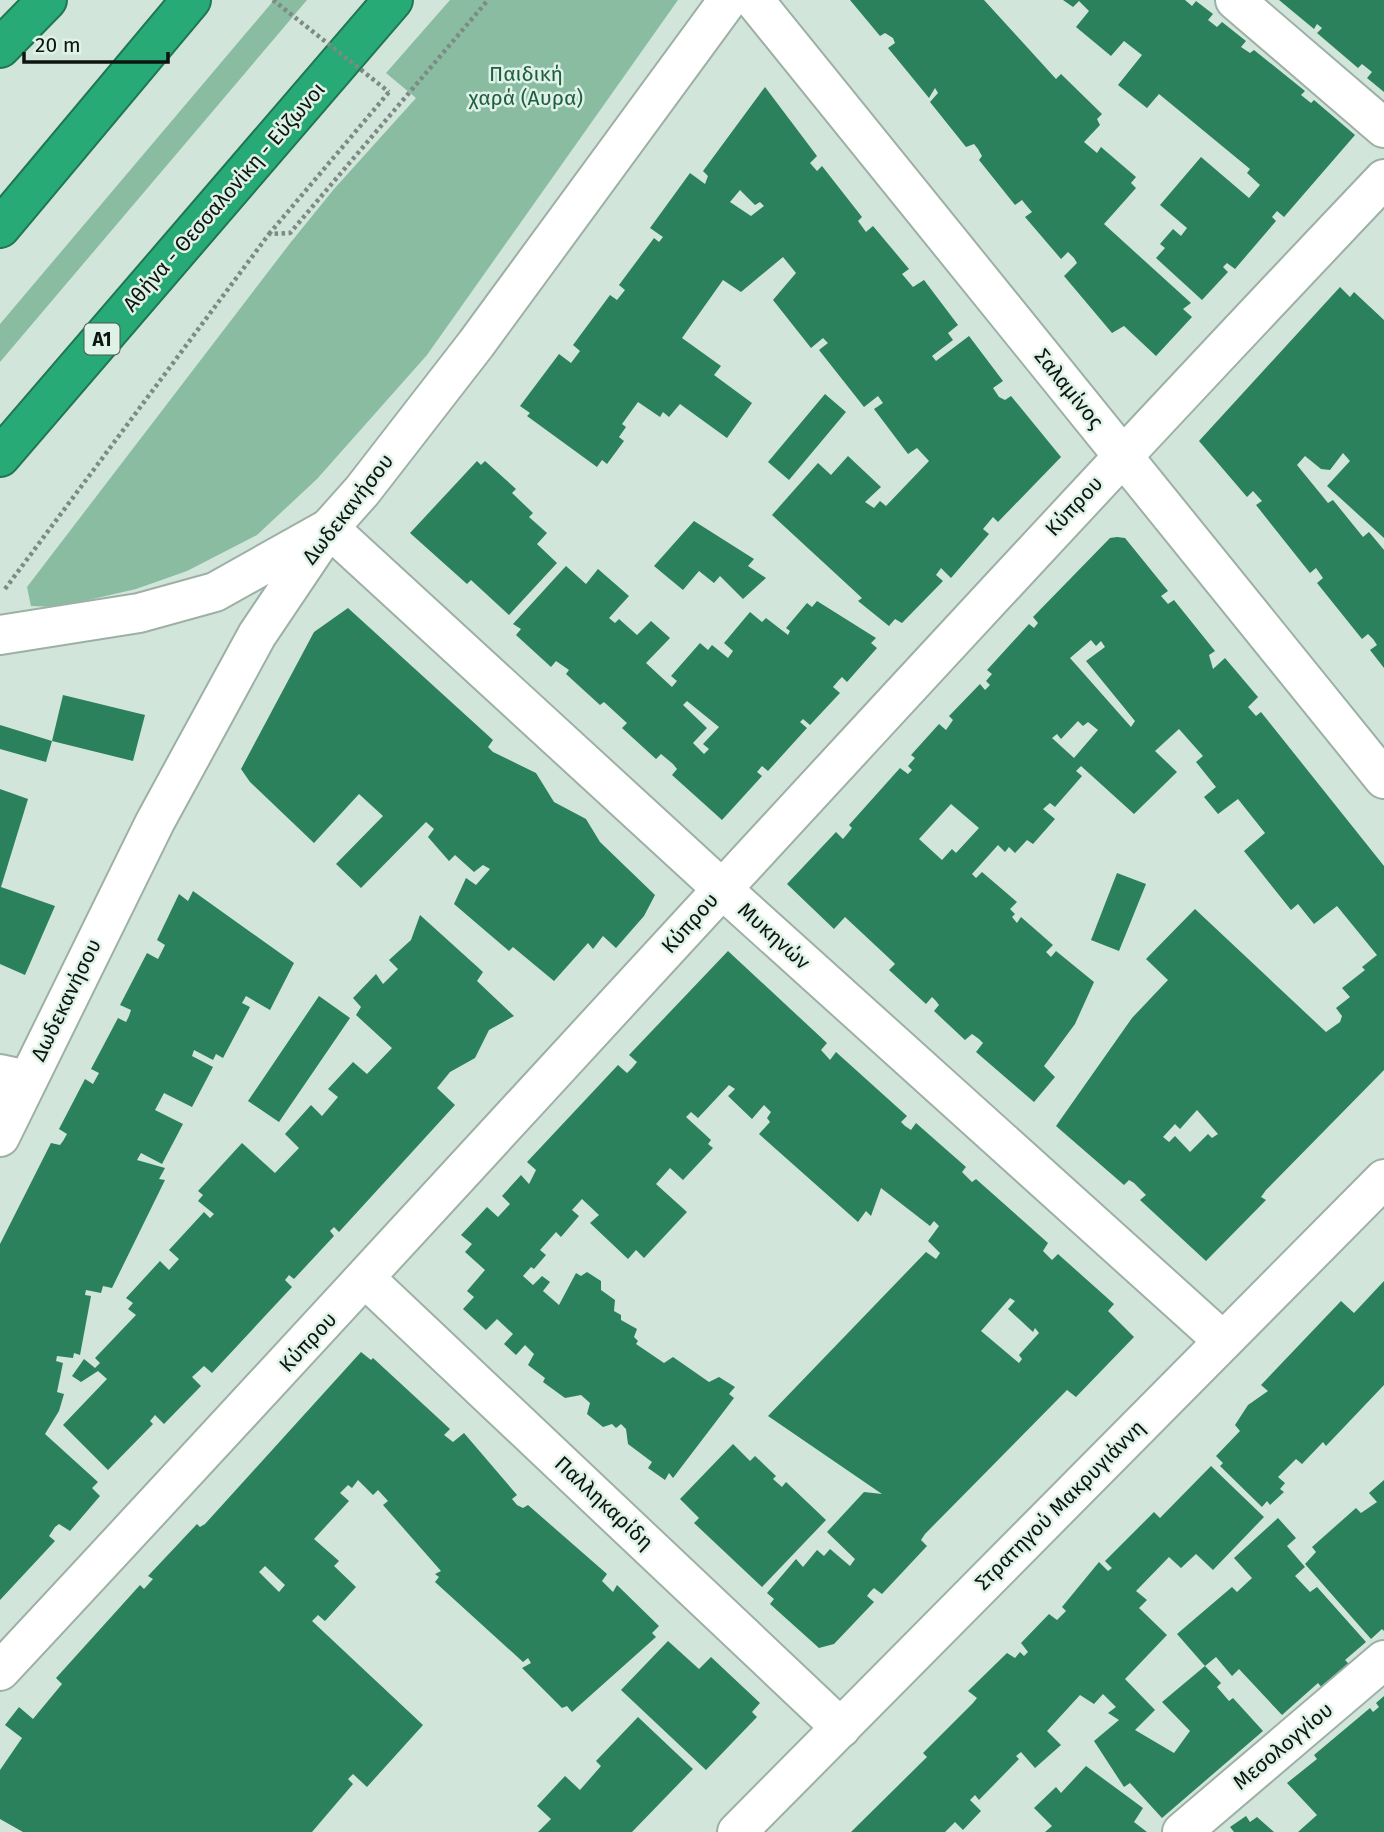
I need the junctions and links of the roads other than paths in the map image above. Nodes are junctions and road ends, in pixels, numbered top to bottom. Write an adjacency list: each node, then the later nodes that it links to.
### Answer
1 (47, 0): 7 (highway)
2 (191, 0): 10 (highway)
3 (393, 0): 12 (highway, Αθήνα - Θεσσαλονίκη - Εύζωνοι / Α1)
4 (728, 0): 13 (street, Δωδεκανήσου)
5 (754, 0): 11 (street, Σαλαμίνος)
6 (1236, 0): 8 (street)
7 (0, 48)
8 (1384, 128)
9 (1384, 178): 11 (street, Κύπρου)
10 (0, 228)
11 (1122, 455): 15 (street, Σαλαμίνος); 16 (street, Κύπρου)
12 (0, 457)
13 (329, 528): 14 (street); 16 (street, Μυκηνών); 17 (street, Δωδεκανήσου)
14 (0, 635)
15 (1384, 779)
16 (721, 888): 20 (street, Κύπρου); 21 (street, Μυκηνών)
17 (13, 1077): 18 (street, Δωδεκανήσου)
18 (0, 1137)
19 (1384, 1179): 21 (street, Στρατηγού Μακρυγιάννη)
20 (366, 1279): 23 (street, Κύπρου); 24 (street, Παλληκαρίδη)
21 (1222, 1340): 24 (street, Στρατηγού Μακρυγιάννη)
22 (1384, 1660): 26 (street, Μεσολογγίου)
23 (0, 1671)
24 (841, 1728): 25 (street, Στρατηγού Μακρυγιάννη)
25 (737, 1832)
26 (1182, 1832)

